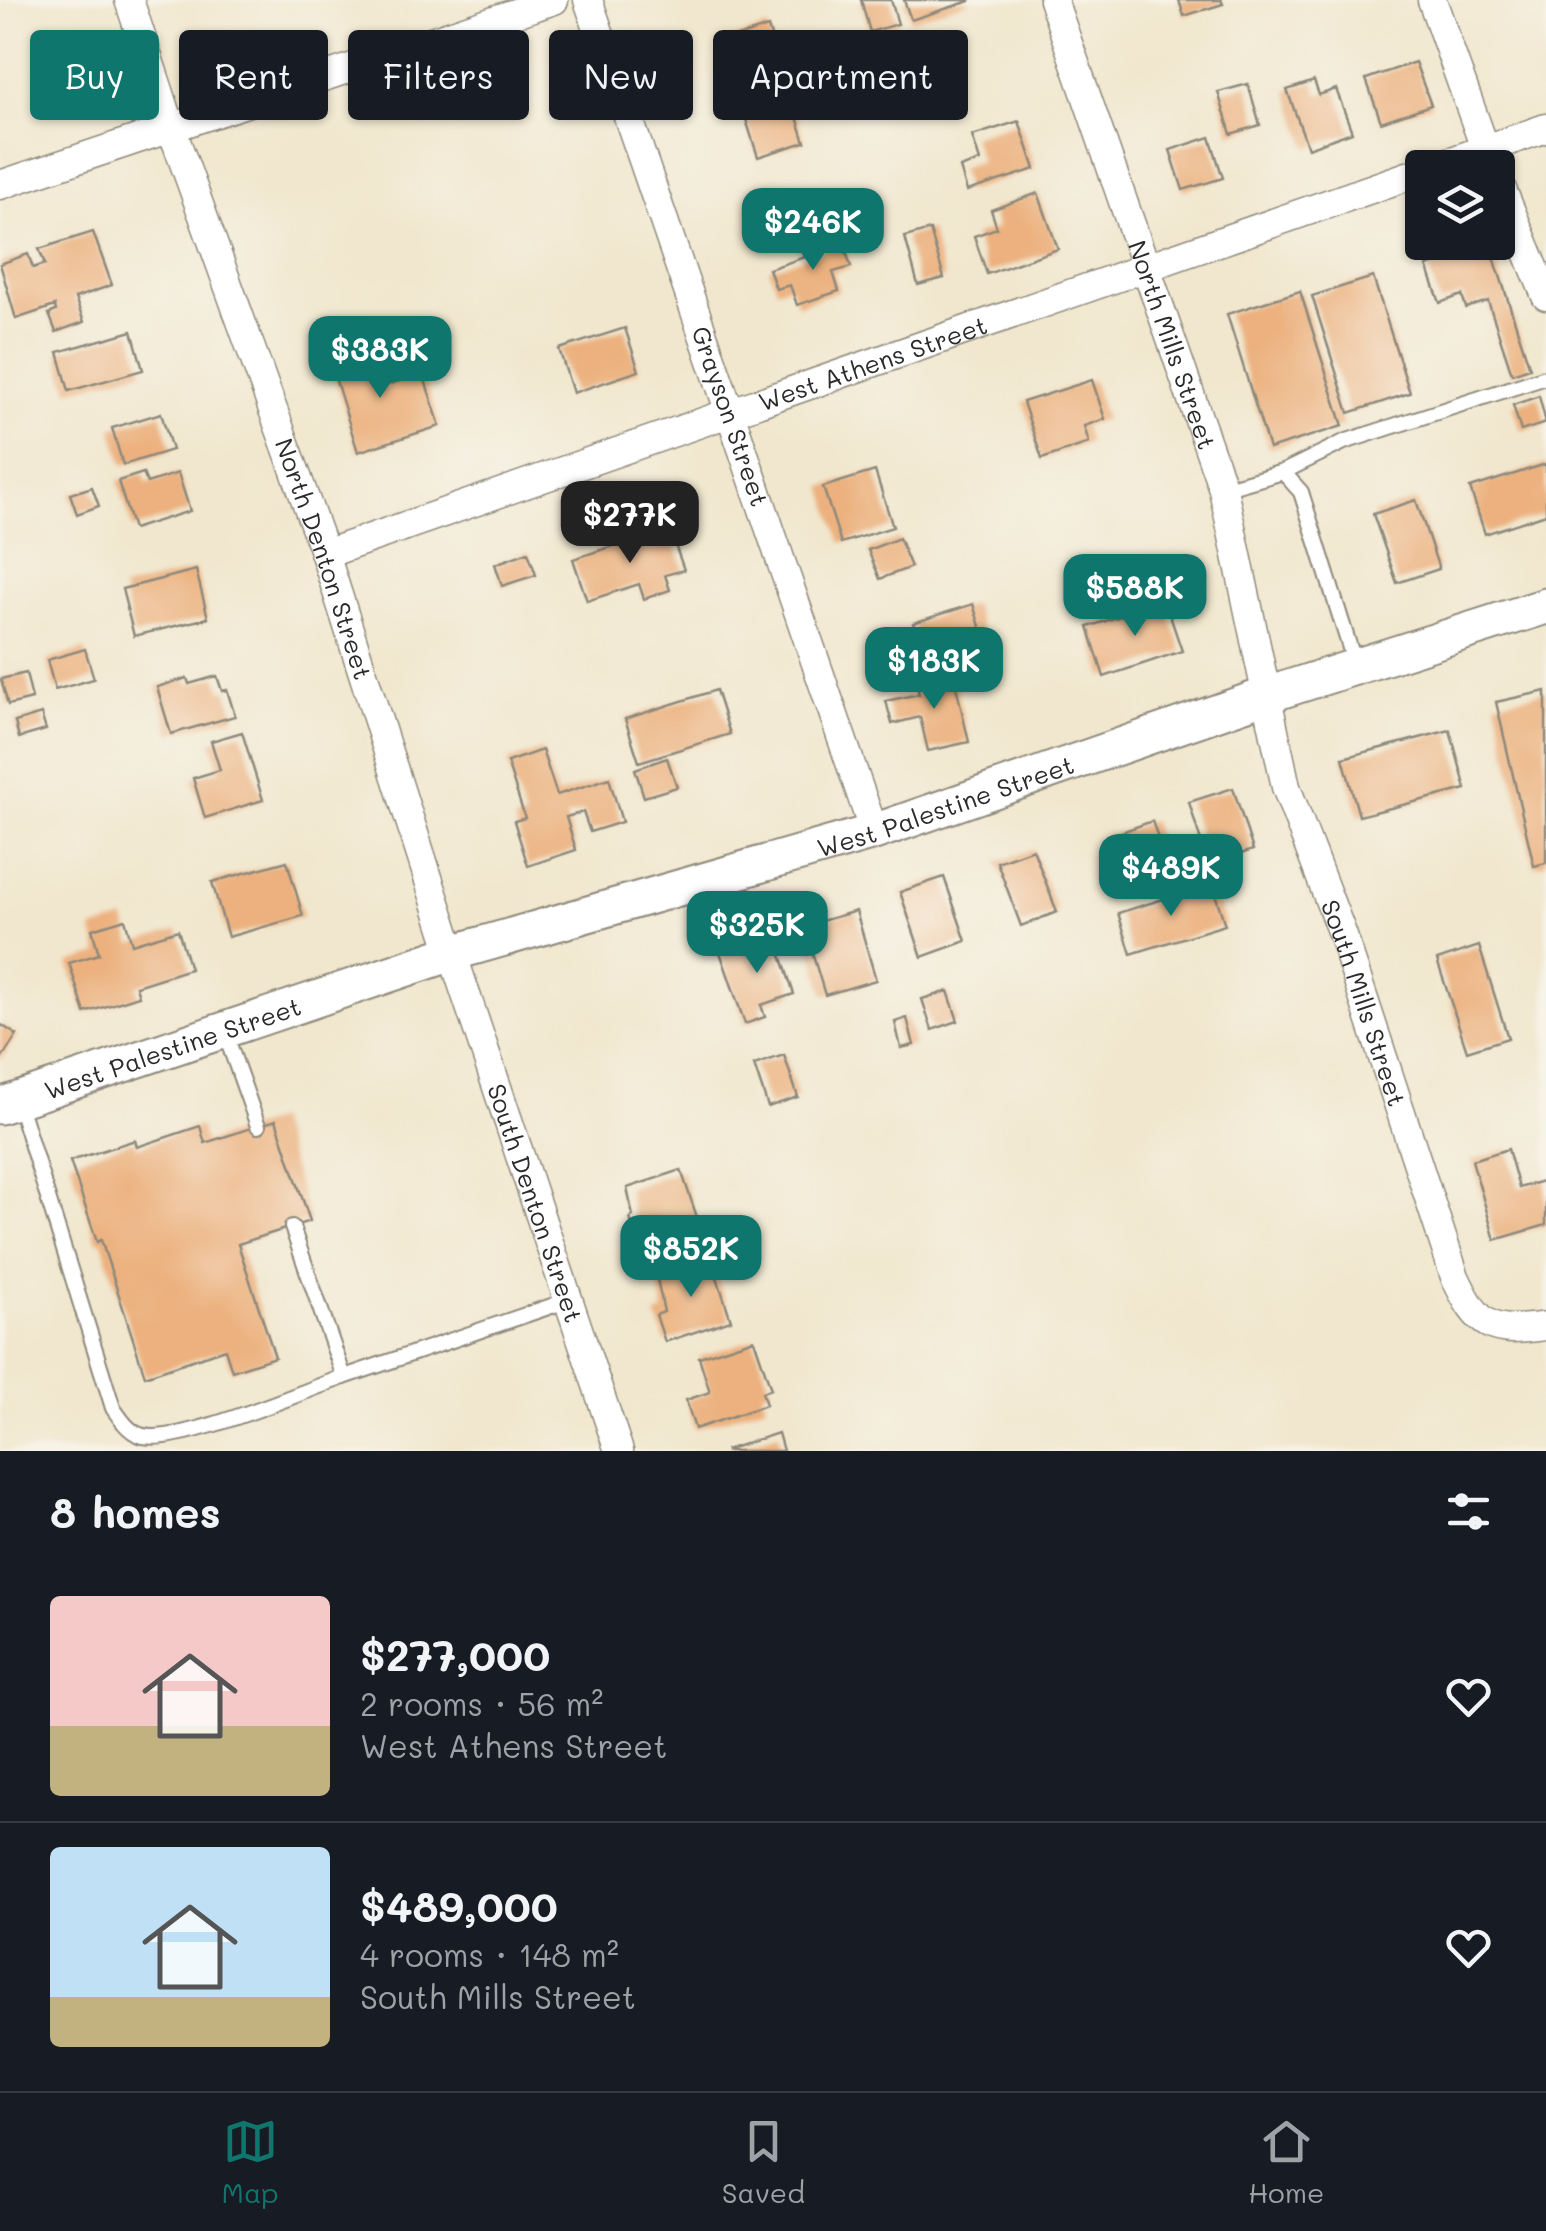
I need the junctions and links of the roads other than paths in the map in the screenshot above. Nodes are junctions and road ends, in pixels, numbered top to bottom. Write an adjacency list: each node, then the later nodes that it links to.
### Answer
1 (129, 0): 6 (street, North Denton Street)
2 (554, 0): 6 (street)
3 (588, 0): 16 (street, Grayson Street)
4 (1053, 0): 13 (street, North Mills Street)
5 (1432, 0): 8 (street)
6 (170, 127): 11 (street); 19 (street, North Denton Street)
7 (1546, 128): 9 (street)
8 (1486, 150)
9 (1504, 150)
10 (1405, 177): 13 (street, West Athens Street)
11 (0, 185)
12 (1515, 221): 14 (street)
13 (1145, 270): 16 (street, West Athens Street); 18 (street, North Mills Street)
14 (1546, 296)
15 (1546, 377): 17 (lane)
16 (731, 413): 19 (street, West Athens Street); 23 (street, Grayson Street)
17 (1283, 472): 18 (lane); 21 (lane)
18 (1223, 488): 22 (street, North Mills Street)
19 (325, 554): 24 (street, North Denton Street)
20 (1546, 606): 21 (street, West Palestine Street)
21 (1356, 666): 22 (street, West Palestine Street)
22 (1268, 694): 23 (street, West Palestine Street); 30 (street, South Mills Street)
23 (874, 832): 24 (street, West Palestine Street)
24 (452, 953): 25 (street, West Palestine Street); 29 (street, South Denton Street)
25 (224, 1030): 26 (street, West Palestine Street); 27 (lane)
26 (9, 1103): 31 (lane)
27 (258, 1126)
28 (292, 1227): 31 (lane)
29 (569, 1300): 31 (lane); 32 (street, South Denton Street)
30 (1546, 1326)
31 (344, 1376)
32 (619, 1451)

